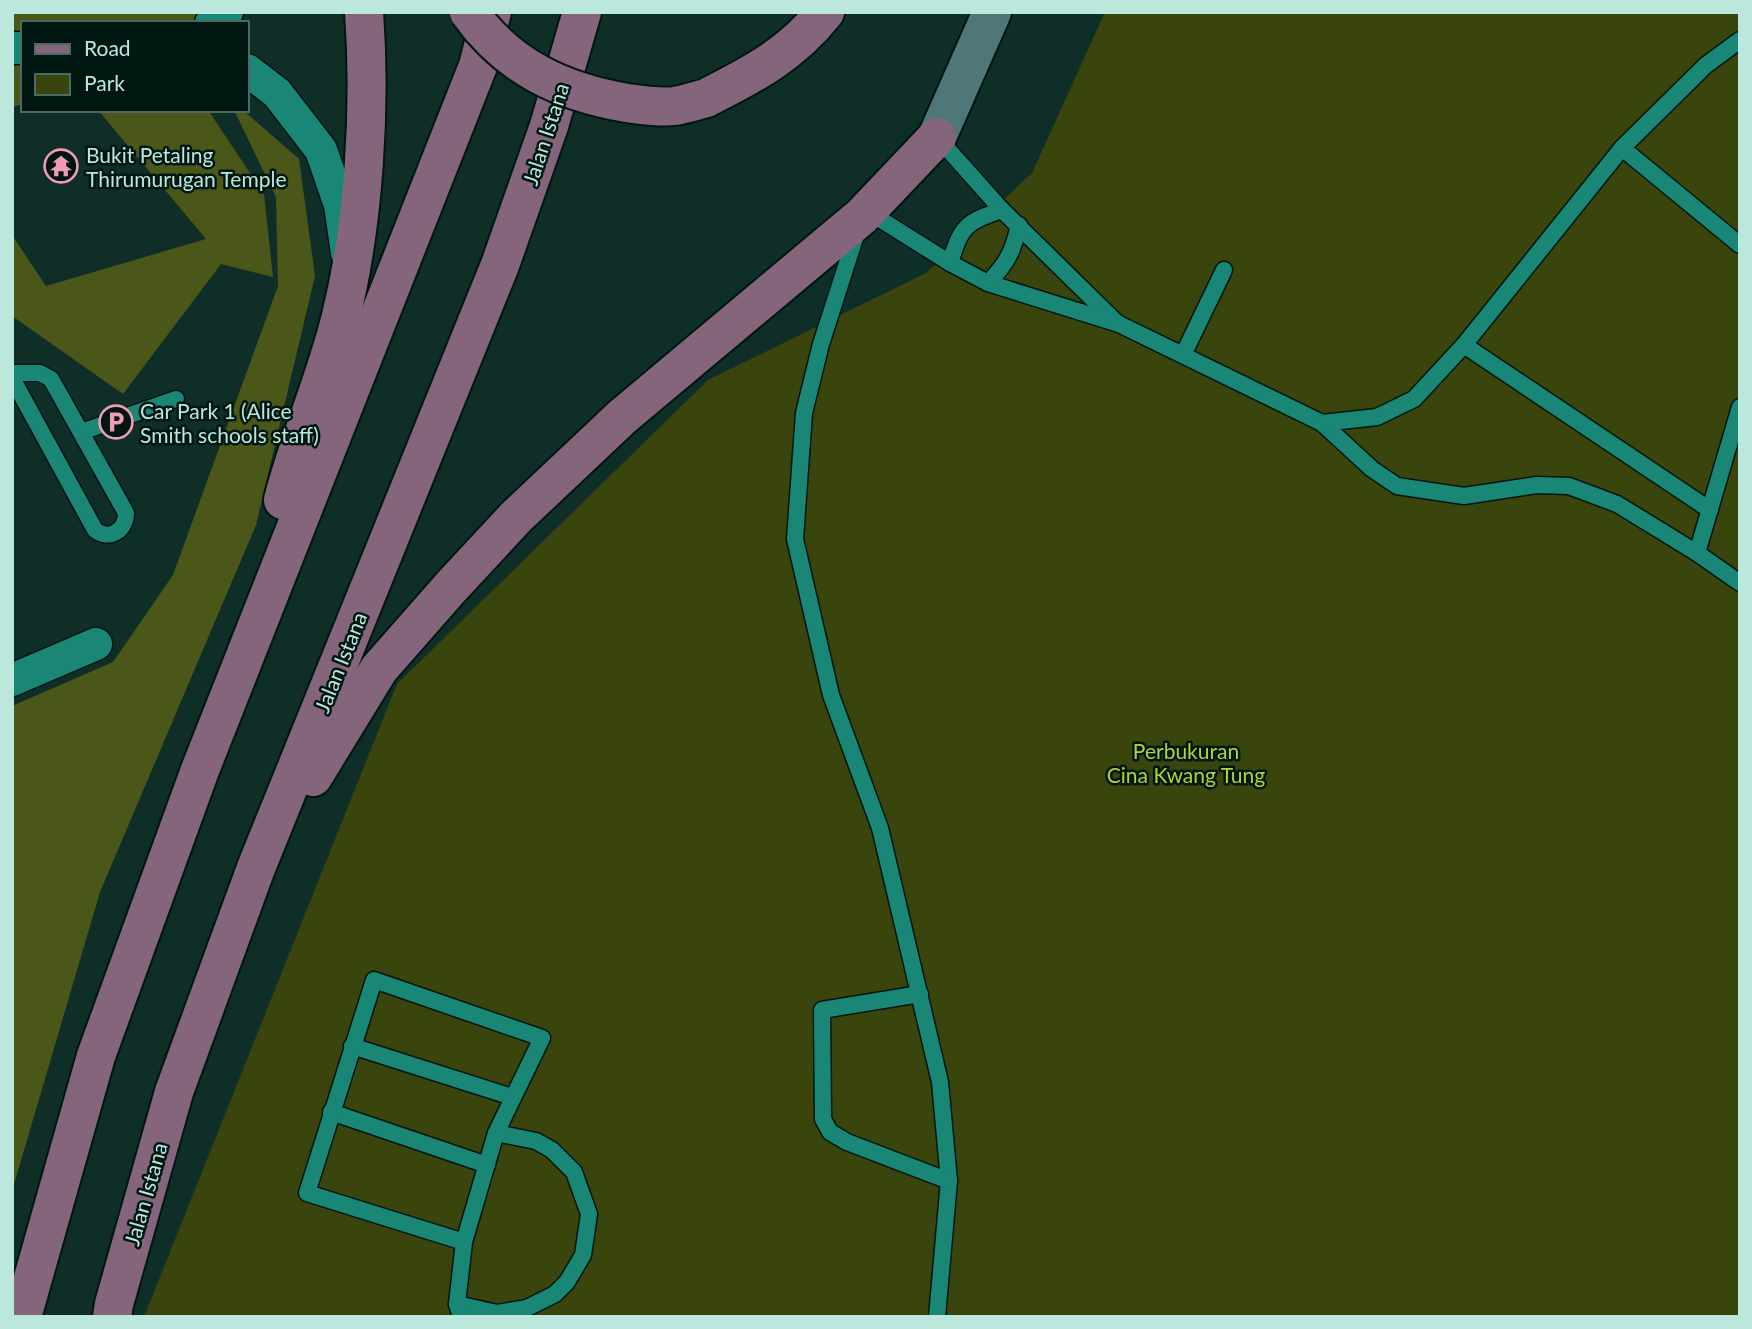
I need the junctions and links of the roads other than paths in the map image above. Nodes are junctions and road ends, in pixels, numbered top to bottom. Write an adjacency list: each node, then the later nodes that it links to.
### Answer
1 (364, 12): 16 (main road)
2 (469, 12): 5 (main road, bridge)
3 (492, 12): 32 (main road)
4 (582, 12): 33 (main road, Jalan Istana)
5 (825, 12)
6 (992, 12): 9 (main road)
7 (1740, 40): 10 (lane)
8 (248, 71): 16 (street)
9 (937, 137): 11 (lane); 12 (main road)
10 (1622, 148): 14 (lane); 20 (lane)
11 (1002, 210): 13 (lane); 15 (lane)
12 (864, 214): 15 (lane); 33 (main road); 34 (lane)
13 (1018, 225): 18 (lane); 19 (lane)
14 (1740, 245)
15 (950, 263): 18 (lane)
16 (350, 268): 32 (main road)
17 (1224, 271): 21 (lane)
18 (988, 283): 19 (lane)
19 (1119, 324): 21 (lane)
20 (1464, 345): 25 (lane); 27 (lane)
21 (1183, 355): 25 (lane)
22 (12, 376): 26 (lane); 26 (lane)
23 (176, 399): 26 (lane)
24 (1740, 407): 27 (lane)
25 (1322, 422): 28 (lane)
26 (81, 432)
27 (1710, 510): 28 (lane)
28 (1697, 553): 29 (lane)
29 (1740, 583)
30 (96, 644): 31 (street)
31 (12, 680)
32 (200, 770): 43 (main road)
33 (256, 868): 44 (main road, Jalan Istana)
34 (920, 994): 40 (lane); 40 (lane)
35 (352, 1046): 36 (lane); 36 (lane); 37 (lane)
36 (512, 1097): 38 (lane)
37 (331, 1112): 39 (lane); 41 (lane)
38 (496, 1133): 39 (lane); 42 (lane)
39 (487, 1165): 41 (lane)
40 (949, 1181): 45 (lane)
41 (464, 1242): 42 (lane)
42 (459, 1310)
43 (22, 1317)
44 (112, 1317)
45 (937, 1317)

